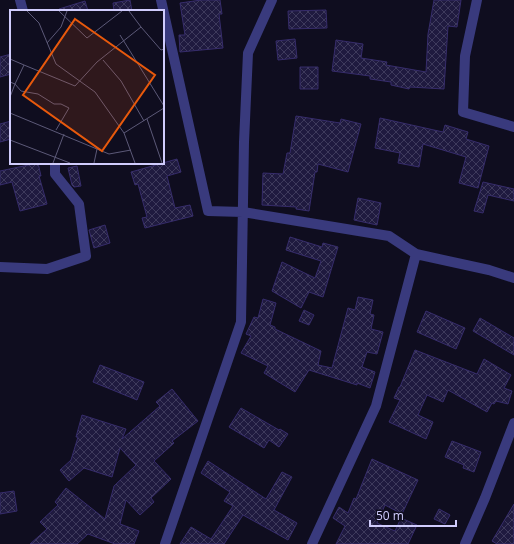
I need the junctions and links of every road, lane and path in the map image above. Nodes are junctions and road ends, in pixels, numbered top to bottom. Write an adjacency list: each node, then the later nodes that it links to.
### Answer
1 (20, 0): 5 (street)
2 (161, 0): 6 (street)
3 (272, 0): 10 (street)
4 (477, 0): 8 (street)
5 (24, 10)
6 (163, 10)
7 (164, 13): 10 (street)
8 (514, 127)
9 (55, 164): 12 (street)
10 (243, 212): 11 (street); 15 (street)
11 (416, 254): 13 (street); 16 (street)
12 (0, 267)
13 (514, 278)
14 (514, 423): 17 (street)
15 (165, 544)
16 (312, 544)
17 (465, 544)

